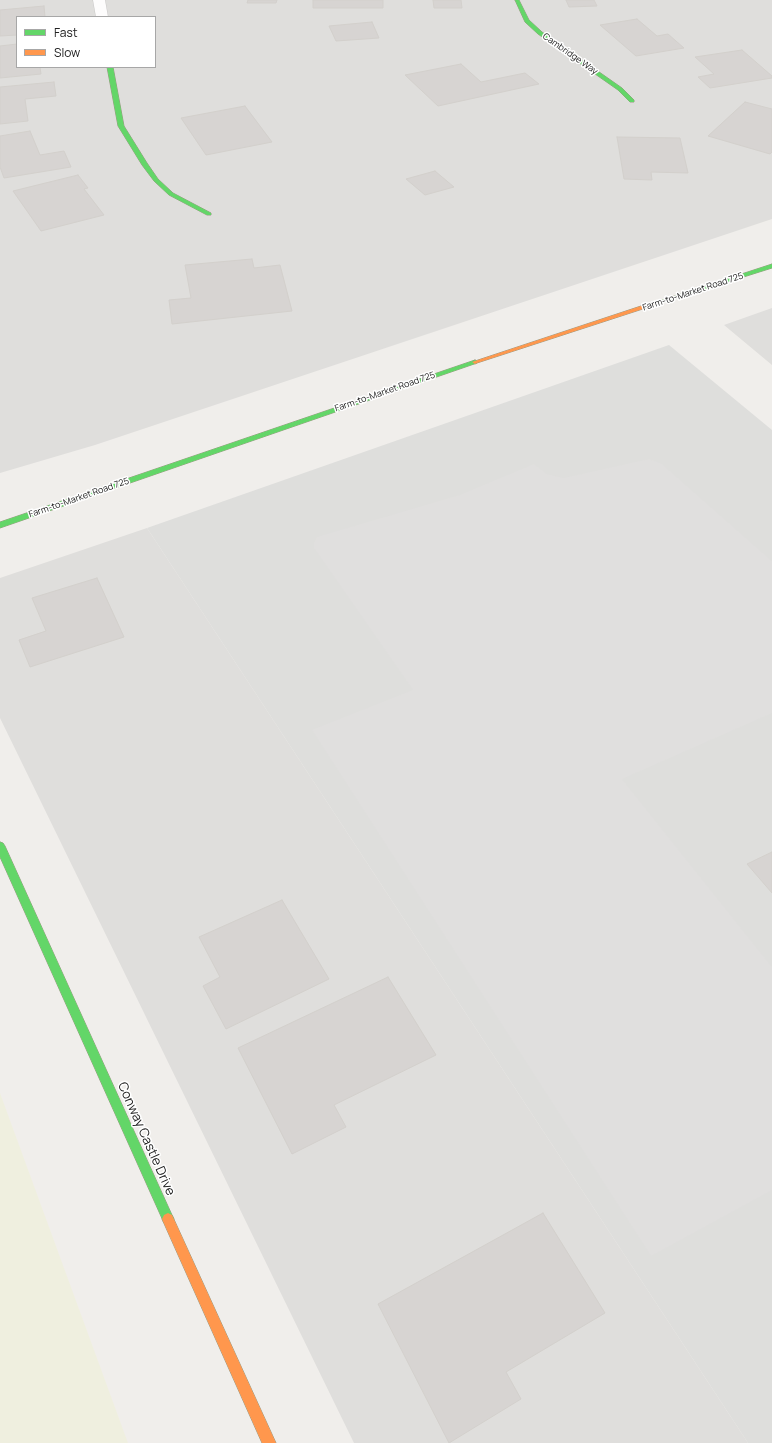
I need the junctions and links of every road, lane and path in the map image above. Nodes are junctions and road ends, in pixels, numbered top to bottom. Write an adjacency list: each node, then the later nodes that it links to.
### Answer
1 (99, 0): 3 (street)
2 (517, 0): 5 (street, Cambridge Way)
3 (102, 16)
4 (110, 68): 6 (street)
5 (632, 101)
6 (209, 214)
7 (772, 266): 8 (street, Farm-to-Market Road 725)
8 (0, 524)
9 (0, 846): 10 (street, Conway Castle Drive)
10 (269, 1443)

